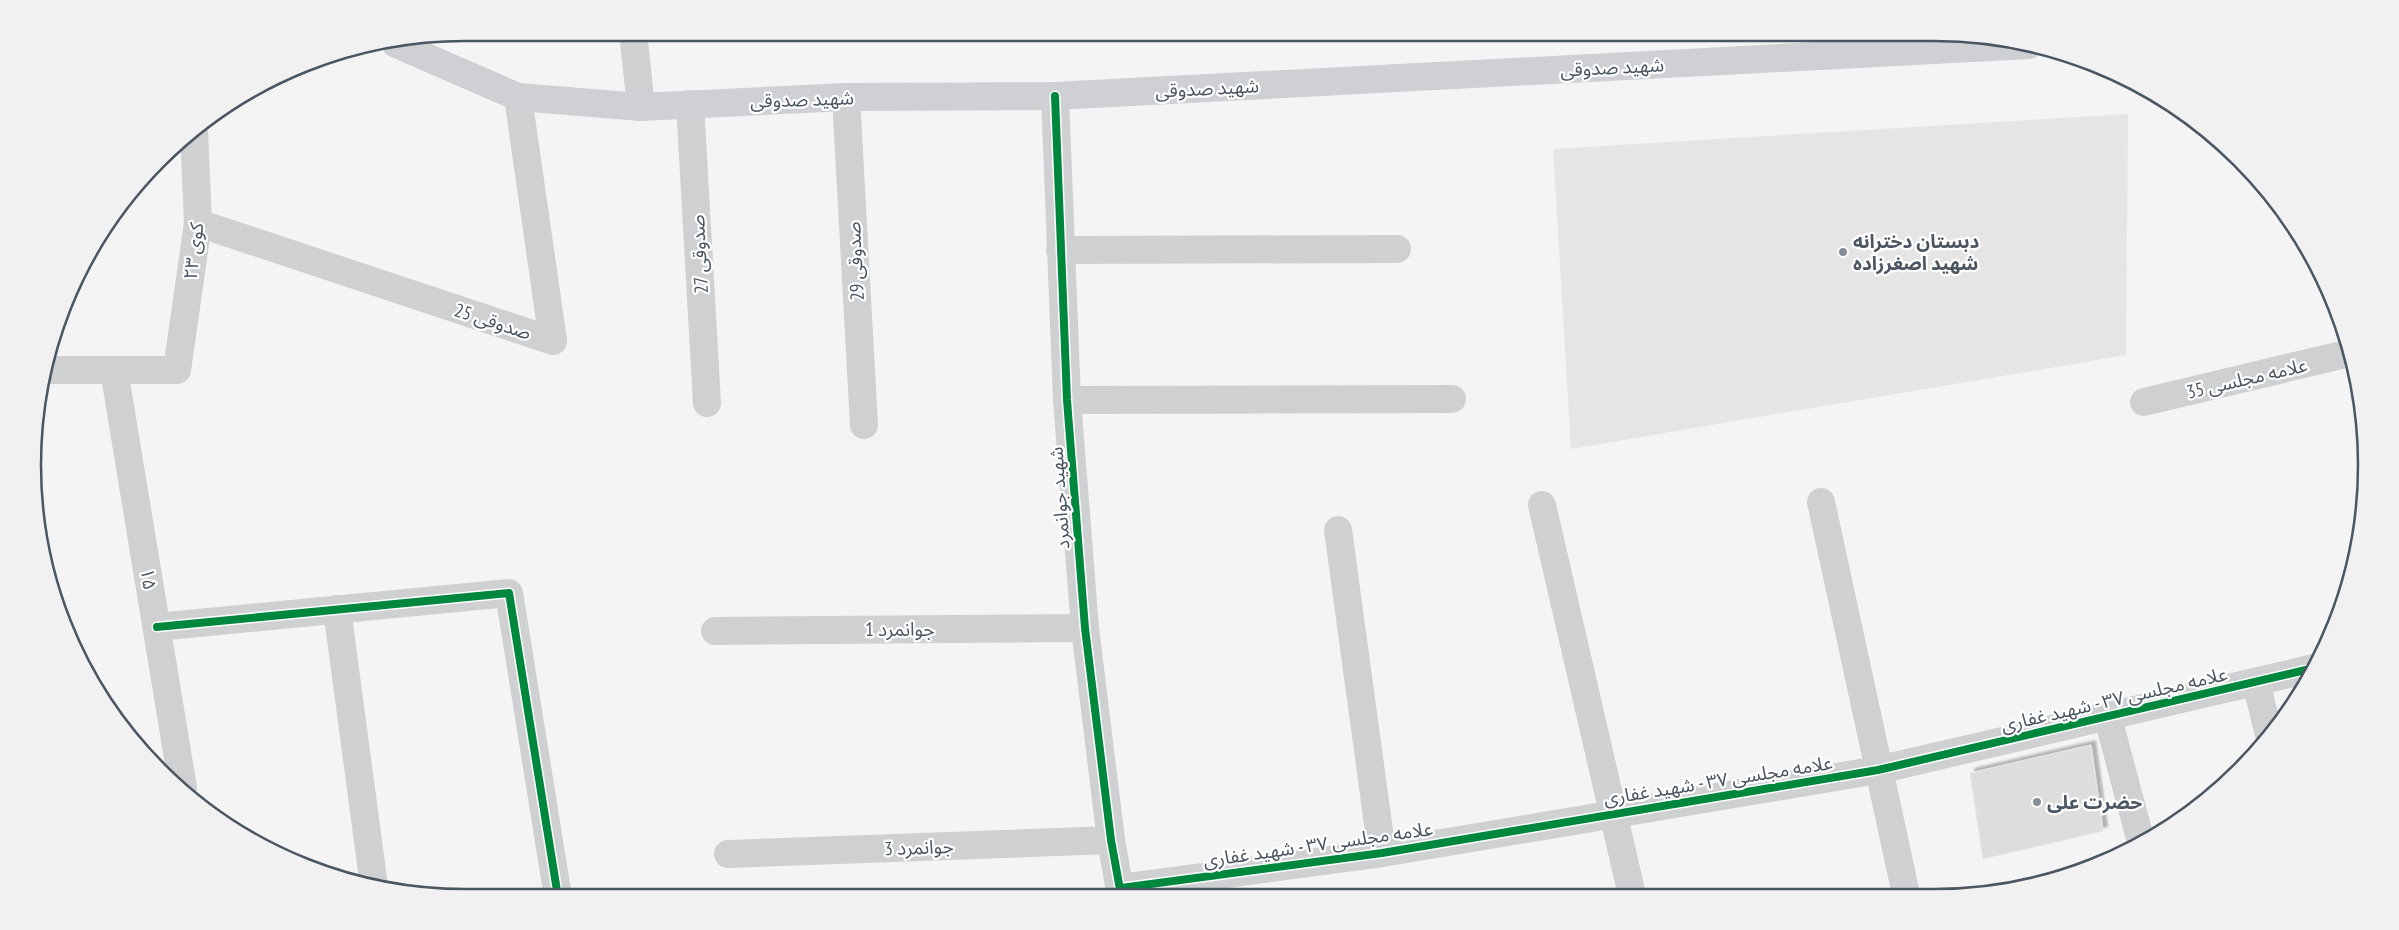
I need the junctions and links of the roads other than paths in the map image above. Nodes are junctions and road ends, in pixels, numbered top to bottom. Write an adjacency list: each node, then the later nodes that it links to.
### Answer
1 (634, 41): 9 (street)
2 (1833, 44): 3 (main road, شهید صدوقی); 5 (main road, شهید صدوقی)
3 (1987, 45)
4 (401, 46): 6 (main road, شهید صدوقی)
5 (1055, 96): 7 (main road, شهید صدوقی); 13 (street, شهید جوانمرد)
6 (518, 97): 9 (main road, شهید صدوقی); 11 (street, صدوقی 25)
7 (846, 97): 8 (main road, شهید صدوقی); 21 (street, صدوقی 29)
8 (690, 104): 9 (main road, شهید صدوقی); 20 (street, صدوقی 27)
9 (642, 107)
10 (194, 139): 11 (street, کوی ۲۳)
11 (198, 223): 16 (street, کوی ۲۳)
12 (1397, 249): 13 (street)
13 (1060, 250): 18 (street, شهید جوانمرد)
14 (2343, 356): 19 (street, علامه مجلسی 35)
15 (52, 370): 16 (street)
16 (114, 370): 26 (street, ۱۵)
17 (1452, 399): 18 (street)
18 (1068, 400): 27 (street, شهید جوانمرد)
19 (2144, 402)
20 (707, 403)
21 (864, 425)
22 (1821, 502): 33 (street)
23 (1542, 506): 35 (street)
24 (1338, 530): 38 (street)
25 (337, 609): 26 (street); 40 (street); 41 (street)
26 (157, 627): 34 (street, ۱۵)
27 (1085, 628): 28 (street, جوانمرد 1); 37 (street, شهید جوانمرد)
28 (715, 631)
29 (2304, 670): 30 (street, علامه مجلسی ۳۷ - شهید غفاری)
30 (2256, 682): 31 (street, علامه مجلسی ۳۷ - شهید غفاری); 32 (street)
31 (2108, 718): 33 (street, علامه مجلسی ۳۷ - شهید غفاری); 36 (street)
32 (2267, 727)
33 (1878, 770): 35 (street, علامه مجلسی ۳۷ - شهید غفاری); 45 (street)
34 (182, 780)
35 (1612, 813): 38 (street, علامه مجلسی ۳۷ - شهید غفاری); 44 (street)
36 (2139, 835)
37 (1111, 840): 39 (street, جوانمرد 3); 42 (street, شهید جوانمرد)
38 (1382, 852): 43 (street, علامه مجلسی ۳۷ - شهید غفاری)
39 (728, 854)
40 (373, 879)
41 (557, 889)
42 (1120, 889)
43 (1141, 889)
44 (1631, 889)
45 (1905, 889)

